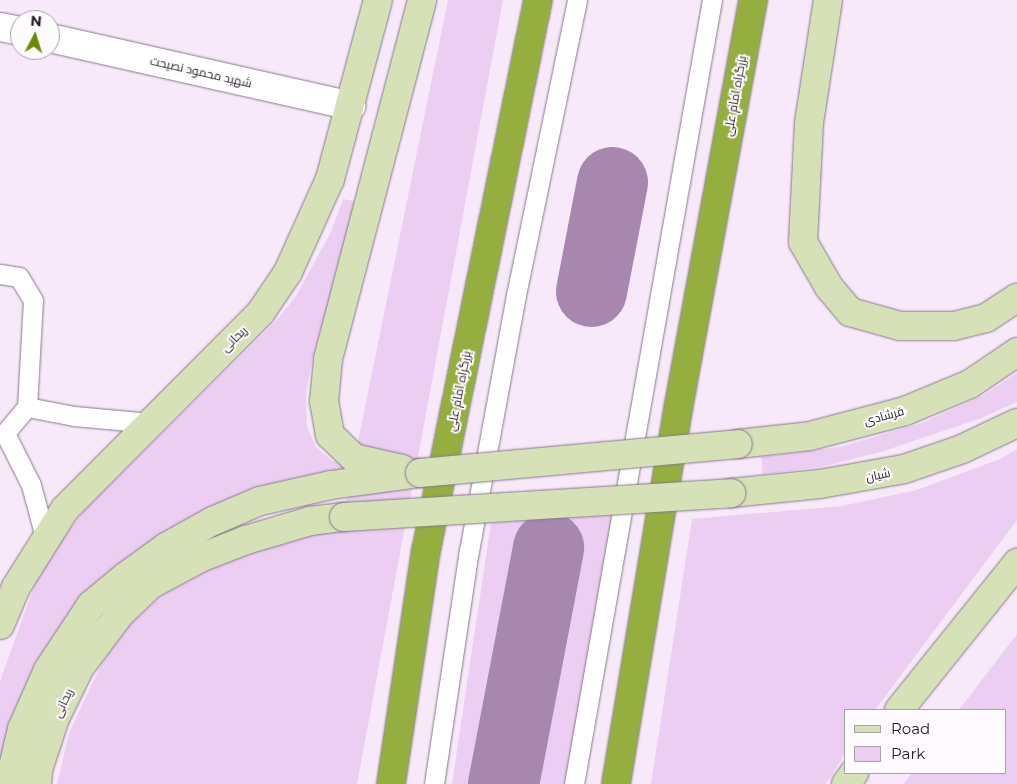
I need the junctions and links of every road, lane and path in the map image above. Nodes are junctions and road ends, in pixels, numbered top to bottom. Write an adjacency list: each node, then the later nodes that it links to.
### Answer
1 (378, 0): 9 (main road, ریحانی)
2 (422, 0): 16 (main road)
3 (538, 0): 24 (highway, بزرگراه امام علی)
4 (576, 0): 25 (lane)
5 (712, 0): 26 (lane)
6 (753, 0): 27 (highway, بزرگراه امام علی)
7 (828, 0): 11 (main road)
8 (60, 40): 9 (street, شهید محمود نصیحت)
9 (351, 106): 14 (main road, ریحانی)
10 (0, 274): 13 (lane)
11 (1017, 298)
12 (1017, 352): 16 (main road, فرشادی, bridge)
13 (27, 407): 14 (lane); 18 (lane)
14 (151, 423): 18 (main road, ریحانی)
15 (1017, 423): 17 (main road, شیان, bridge)
16 (420, 473): 22 (main road, فرشادی)
17 (344, 517): 23 (main road, ریحانی)
18 (45, 537): 20 (main road, ریحانی)
19 (1017, 563): 21 (main road)
20 (0, 625)
21 (899, 709)
22 (8, 784)
23 (37, 784)
24 (391, 784)
25 (434, 784)
26 (574, 784)
27 (616, 784)

